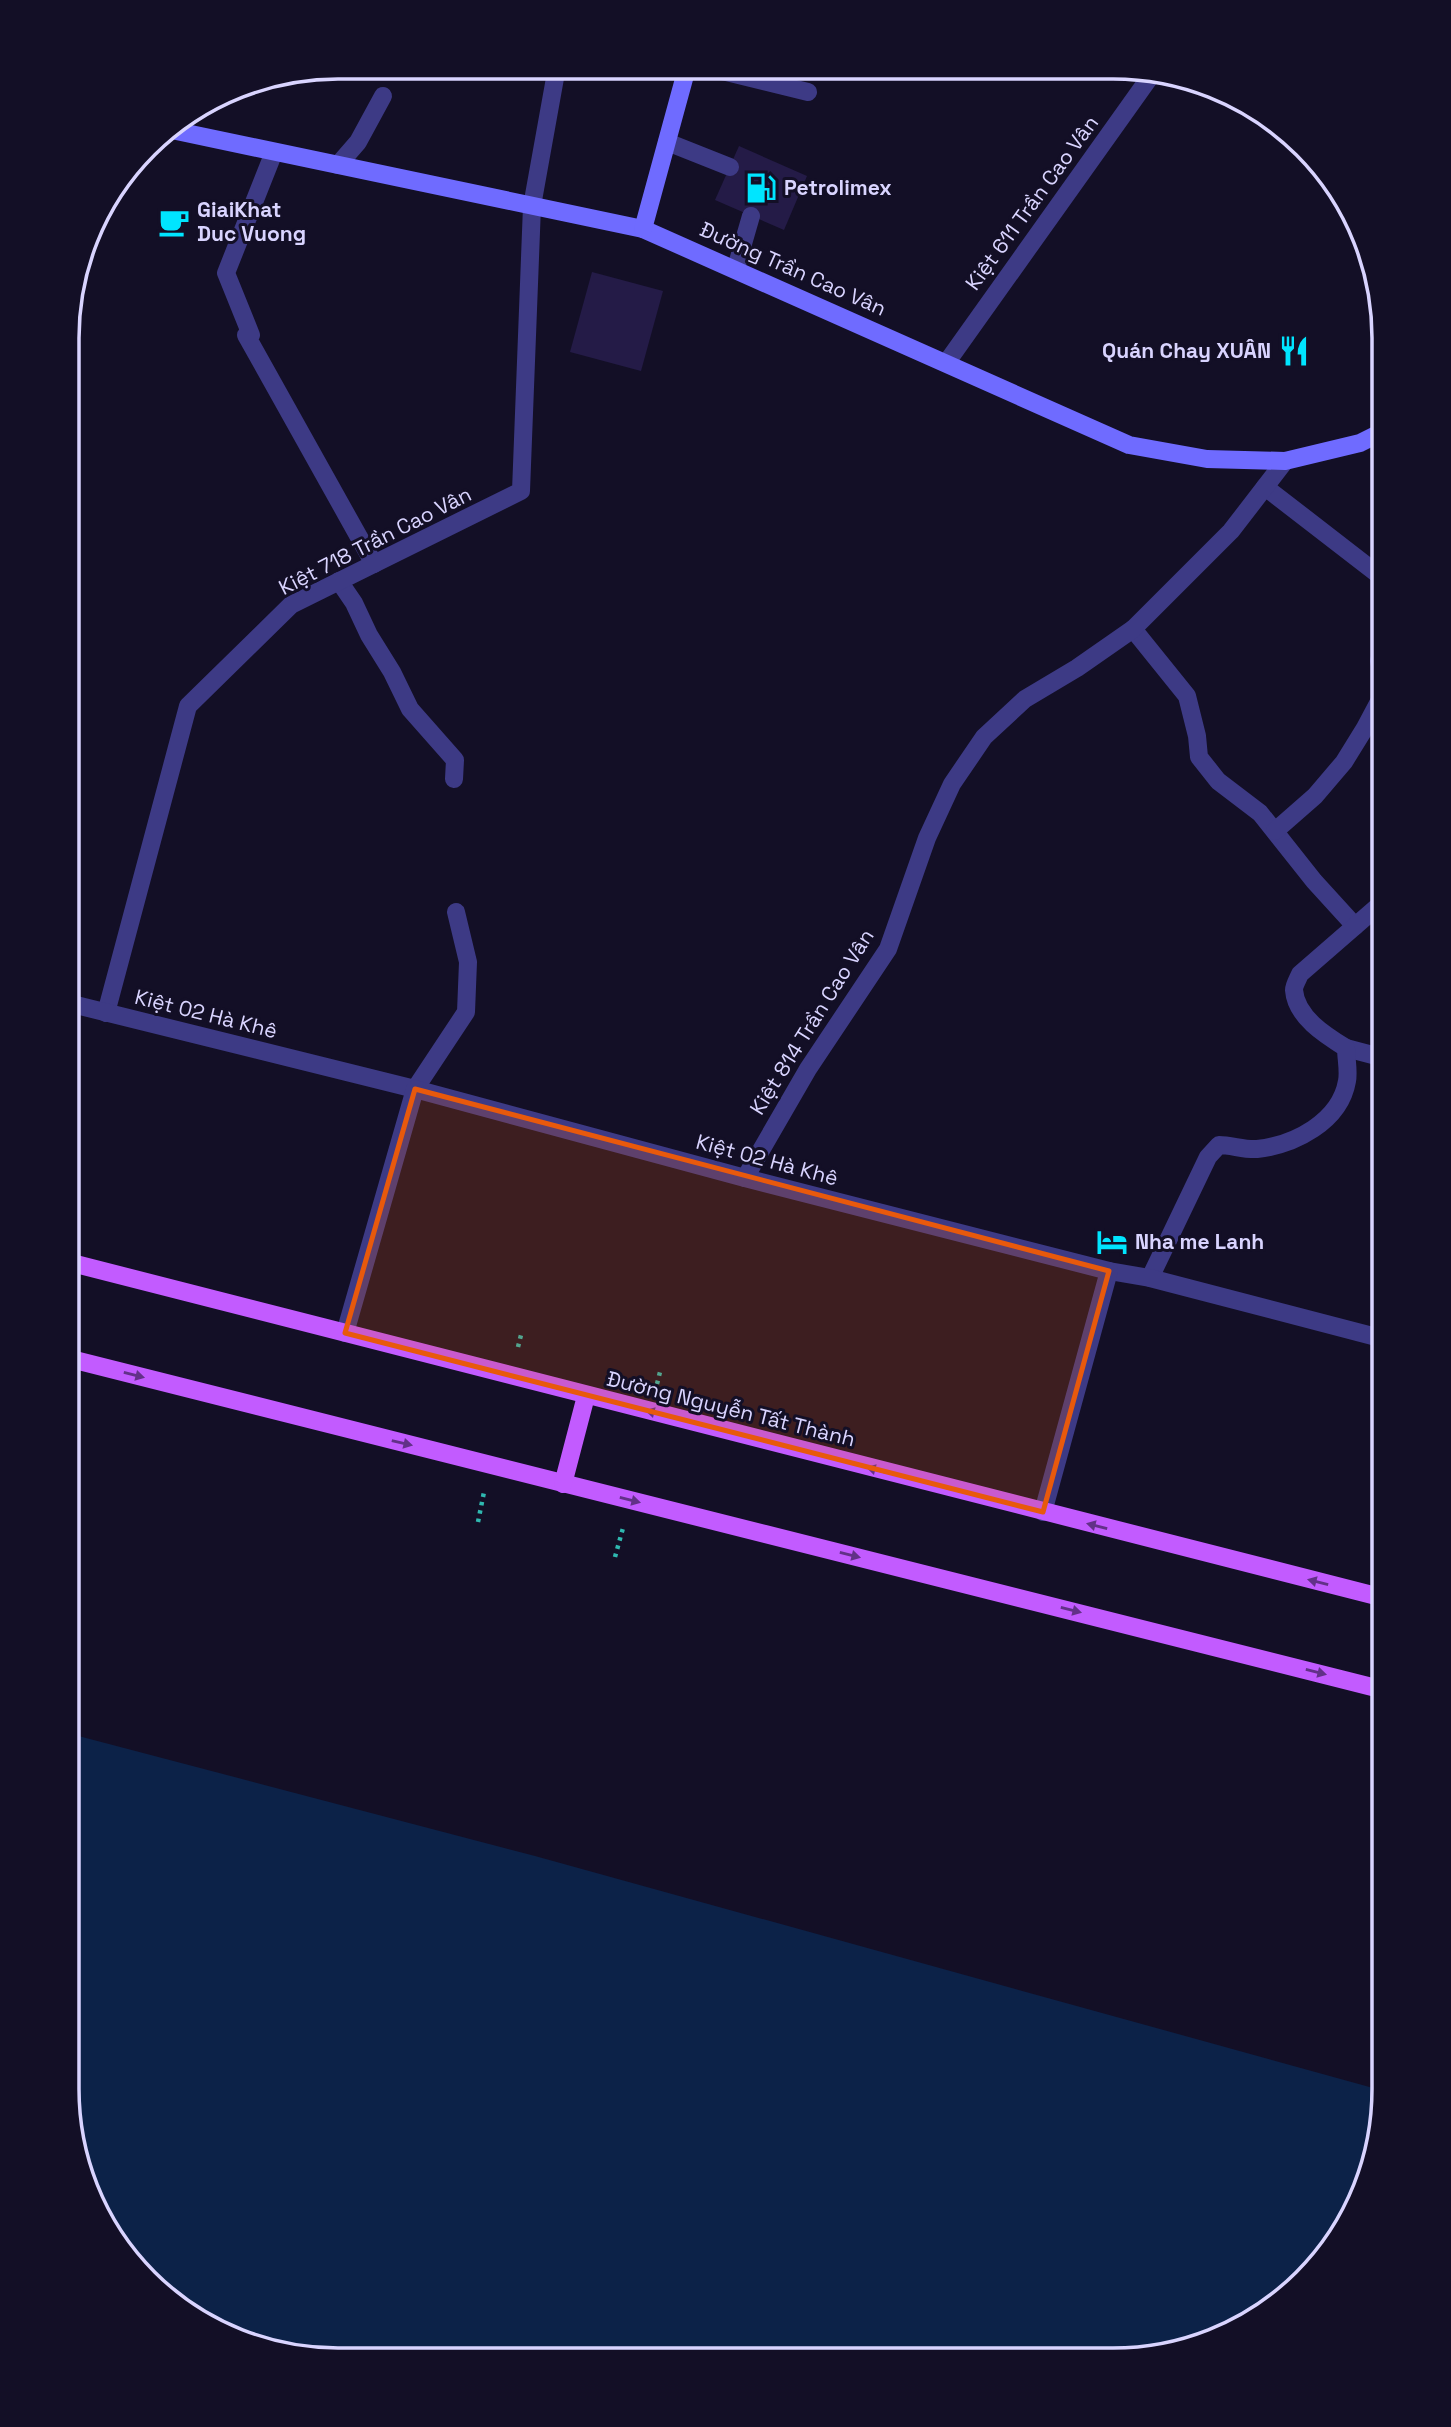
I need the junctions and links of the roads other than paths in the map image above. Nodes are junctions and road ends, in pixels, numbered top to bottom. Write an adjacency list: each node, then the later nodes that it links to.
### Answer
1 (555, 79): 12 (street)
2 (684, 79): 8 (main road)
3 (755, 79): 5 (street)
4 (1148, 81): 16 (street, Kiệt 611 Trần Cao Vân)
5 (808, 92)
6 (383, 96): 10 (street)
7 (180, 132): 9 (main road, Đường Trần Cao Vân)
8 (667, 142): 11 (street); 14 (main road)
9 (274, 152): 10 (main road, Đường Trần Cao Vân); 20 (street)
10 (338, 165): 12 (main road, Đường Trần Cao Vân)
11 (730, 167)
12 (532, 206): 14 (main road, Đường Trần Cao Vân); 20 (street, Kiệt 718 Trần Cao Vân)
13 (751, 216): 15 (street)
14 (643, 229): 15 (main road, Đường Trần Cao Vân)
15 (736, 268): 16 (main road, Đường Trần Cao Vân)
16 (947, 362): 18 (main road, Đường Trần Cao Vân)
17 (1372, 437): 18 (main road, Đường Trần Cao Vân)
18 (1285, 461): 19 (street, Kiệt 814 Trần Cao Vân)
19 (1265, 487): 21 (street); 23 (street, Kiệt 814 Trần Cao Vân)
20 (374, 564): 22 (street, Kiệt 718 Trần Cao Vân)
21 (1372, 570)
22 (339, 581): 25 (street); 31 (street, Kiệt 718 Trần Cao Vân)
23 (1133, 629): 26 (street); 35 (street, Kiệt 814 Trần Cao Vân)
24 (1372, 715): 26 (street)
25 (454, 779)
26 (1275, 831): 29 (street)
27 (1372, 911): 29 (street)
28 (456, 912): 34 (street)
29 (1355, 926): 32 (street)
30 (79, 1006): 31 (street, Kiệt 02 Hà Khê)
31 (106, 1013): 34 (street, Kiệt 02 Hà Khê)
32 (1346, 1048): 33 (street); 38 (street)
33 (1372, 1055)
34 (415, 1089): 35 (street, Kiệt 02 Hà Khê); 39 (street)
35 (745, 1178): 37 (street, Kiệt 02 Hà Khê)
36 (79, 1265): 39 (main road, Đường Nguyễn Tất Thành)
37 (1109, 1271): 38 (street, Kiệt 02 Hà Khê); 44 (street)
38 (1150, 1278): 40 (street, Kiệt 02 Hà Khê)
39 (345, 1333): 42 (main road, Đường Nguyễn Tất Thành)
40 (1372, 1336)
41 (79, 1361): 43 (main road, one-way to 43)
42 (586, 1396): 43 (main road); 44 (main road, Đường Nguyễn Tất Thành, one-way to 42)
43 (563, 1484): 46 (main road, one-way to 46)
44 (1043, 1512): 45 (main road, Đường Nguyễn Tất Thành, one-way to 44)
45 (1372, 1595)
46 (1372, 1687)

